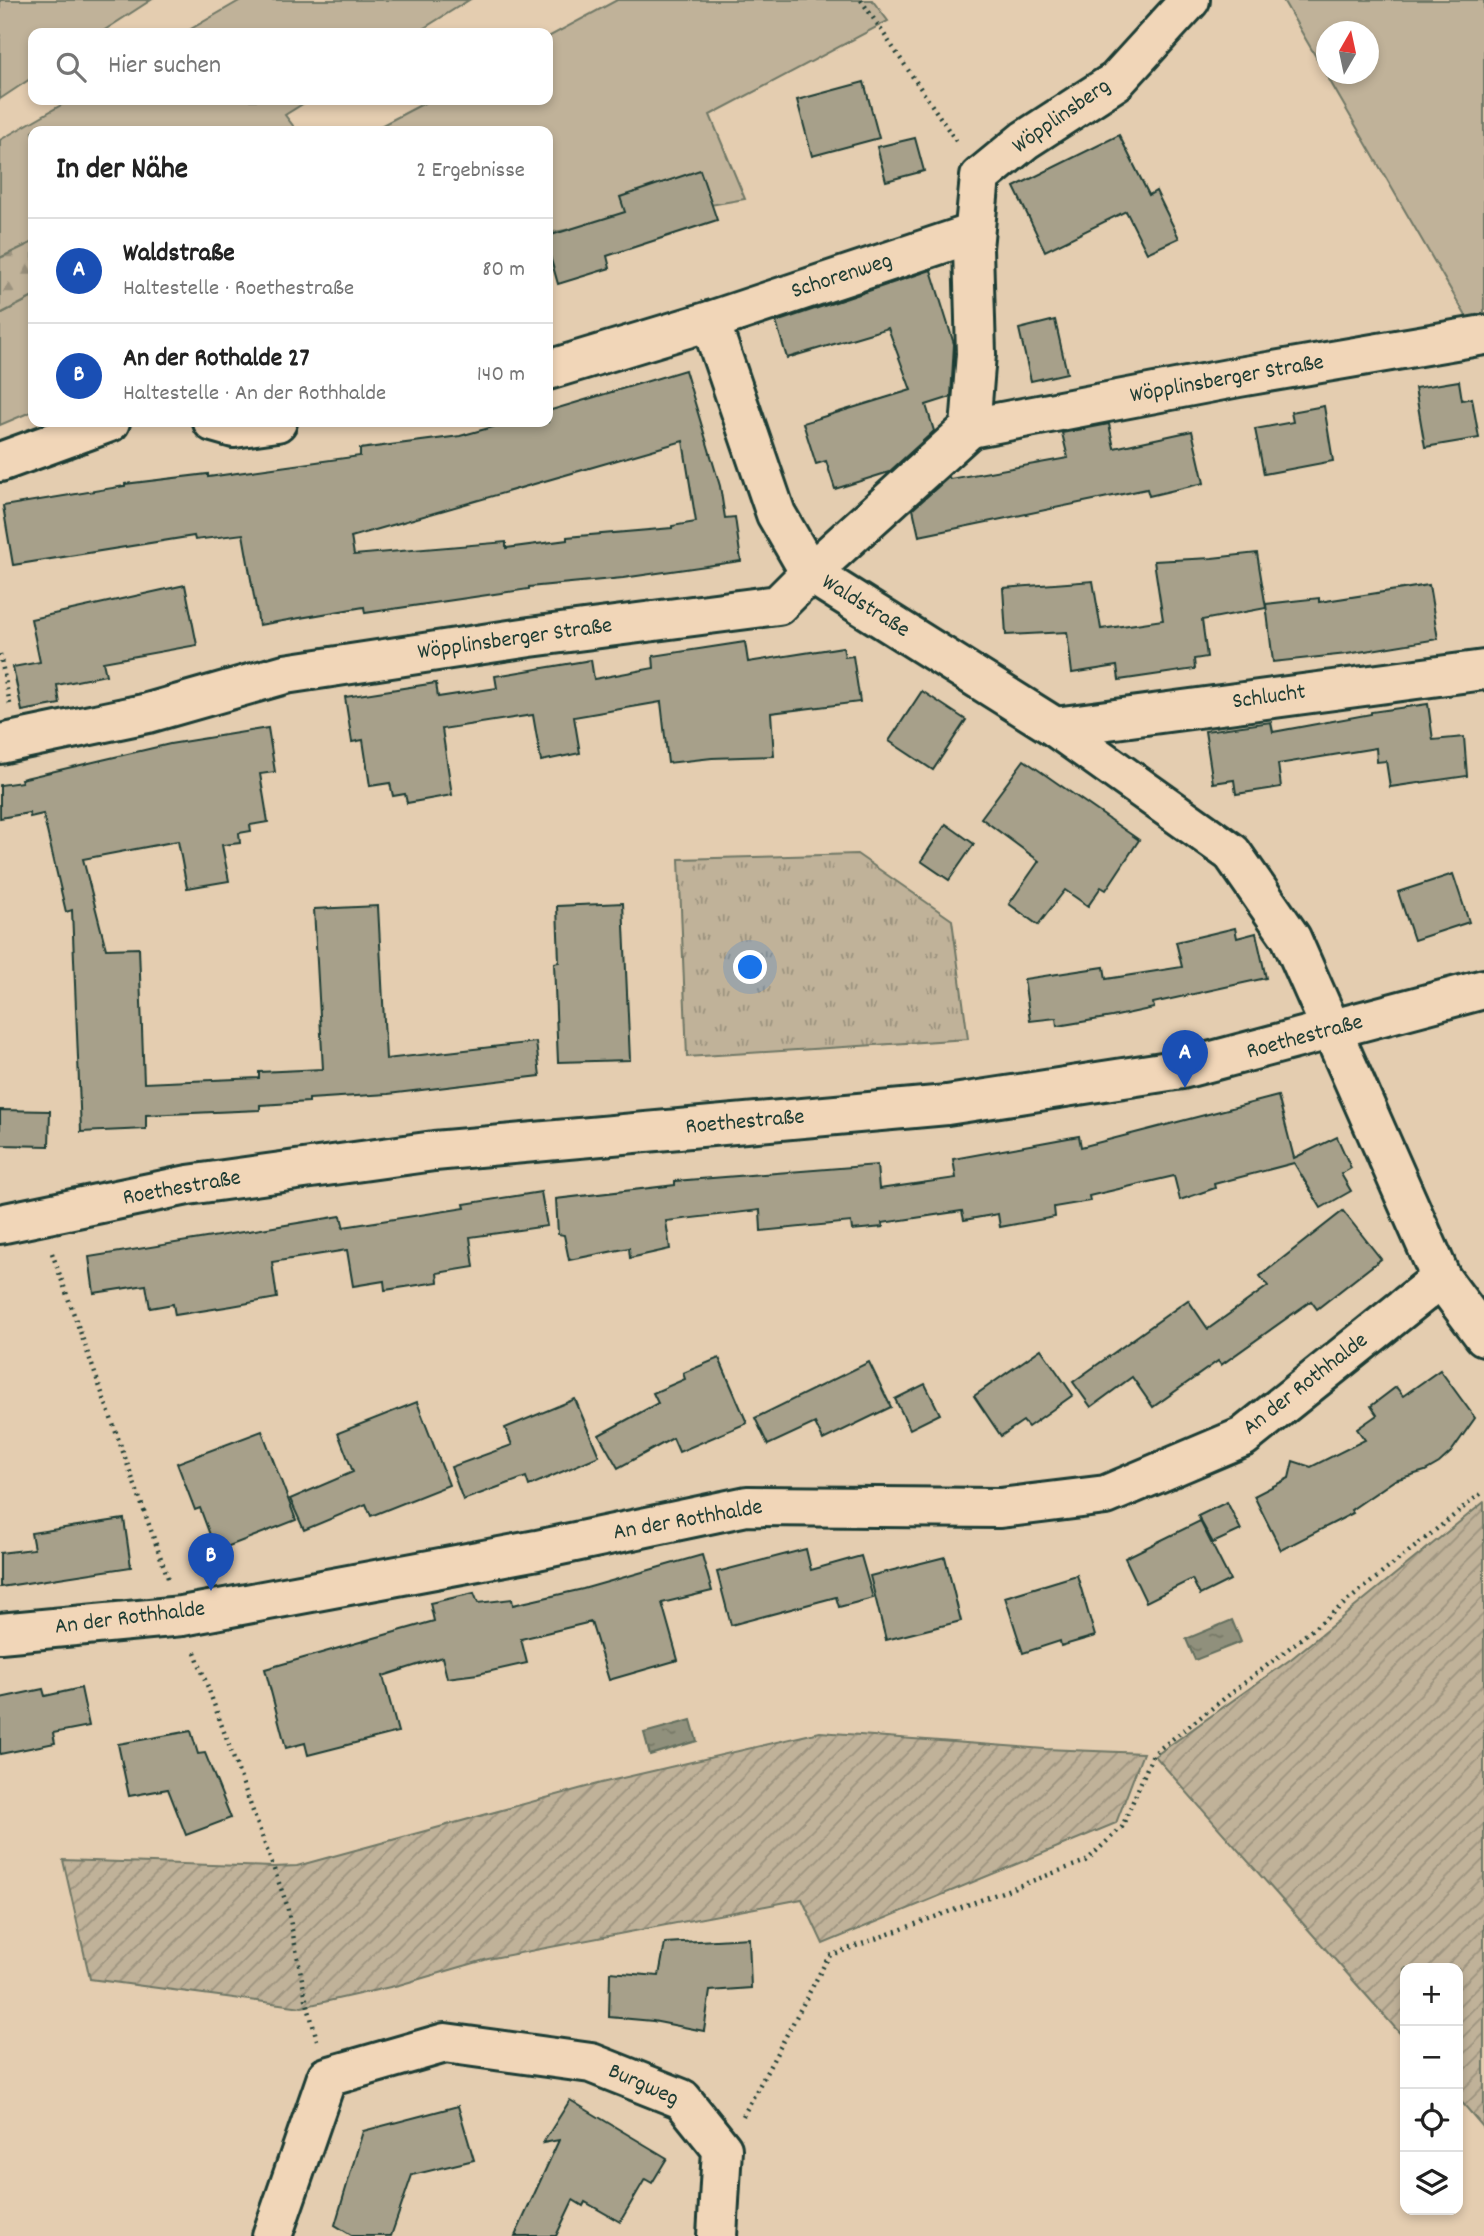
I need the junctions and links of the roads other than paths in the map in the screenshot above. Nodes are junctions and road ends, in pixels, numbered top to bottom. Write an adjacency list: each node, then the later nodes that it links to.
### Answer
1 (1190, 0): 2 (street, Wöpplinsberg)
2 (974, 241): 3 (street, Schorenweg); 7 (street)
3 (709, 321): 5 (street, Schorenweg); 9 (street)
4 (1484, 335): 7 (street, Wöpplinsberger Straße)
5 (553, 368)
6 (97, 427): 8 (street)
7 (970, 428): 9 (street, Wöpplinsberger Straße)
8 (0, 463)
9 (810, 573): 11 (street, Waldstraße); 12 (street, Wöpplinsberger Straße)
10 (1484, 670): 11 (street, Schlucht)
11 (1055, 727): 14 (street, Waldstraße)
12 (9, 743)
13 (1484, 989): 14 (street, Roethestraße)
14 (1332, 1031): 15 (street, Roethestraße); 16 (street, Waldstraße)
15 (0, 1224)
16 (1441, 1278): 17 (street, Waldstraße); 18 (street, An der Rothhalde)
17 (1484, 1336)
18 (0, 1633)
19 (272, 2236): 20 (street, Burgweg)
20 (717, 2236)

